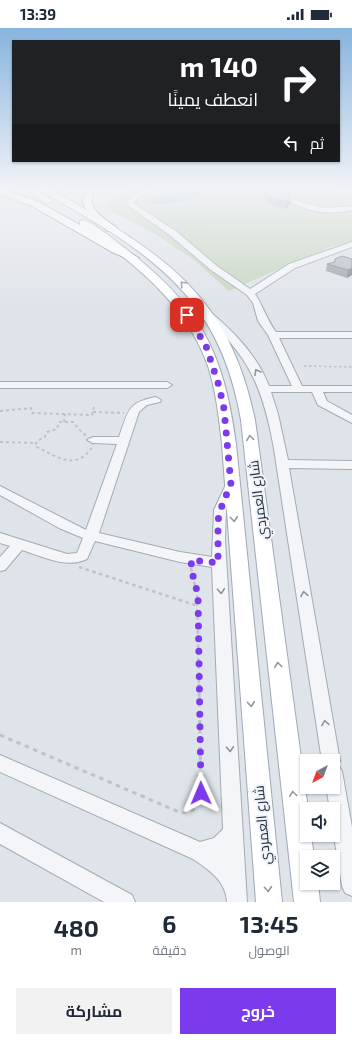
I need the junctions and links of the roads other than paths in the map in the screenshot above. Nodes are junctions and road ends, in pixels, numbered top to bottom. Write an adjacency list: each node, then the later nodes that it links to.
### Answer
1 (81, 229): 6 (highway)
2 (89, 229): 6 (main road, شارع العمردي)
3 (112, 229): 10 (main road, شارع العمردي, one-way to 3)
4 (167, 229): 9 (street)
5 (352, 244): 7 (street)
6 (133, 258): 25 (main road, شارع العمردي)
7 (311, 260): 8 (street); 9 (street)
8 (324, 265)
9 (250, 292): 11 (street)
10 (205, 312): 17 (street, one-way to 10); 42 (main road, شارع العمردي, one-way to 10)
11 (272, 335): 12 (street); 15 (street)
12 (352, 335)
13 (0, 385): 14 (street)
14 (167, 385)
15 (298, 388): 16 (street); 17 (street)
16 (316, 388): 18 (street); 20 (street)
17 (265, 389): 23 (street)
18 (352, 389)
19 (156, 400): 22 (street)
20 (352, 420)
21 (93, 440): 22 (street)
22 (123, 441): 27 (street)
23 (282, 464): 24 (street); 32 (street, one-way to 23)
24 (352, 465)
25 (231, 485): 30 (street); 41 (main road, شارع العمردي, one-way to 41)
26 (0, 490): 27 (street)
27 (91, 536): 29 (street); 30 (street)
28 (0, 538): 29 (street)
29 (20, 544): 31 (street)
30 (218, 563): 35 (street, one-way to 35)
31 (0, 566)
32 (330, 754)
33 (0, 763): 37 (street)
34 (337, 794): 38 (street)
35 (234, 832): 37 (street); 39 (street)
36 (0, 834): 40 (street)
37 (200, 852): 39 (street)
38 (352, 886)
39 (237, 894)
40 (126, 902)
41 (269, 902)
42 (307, 902)

